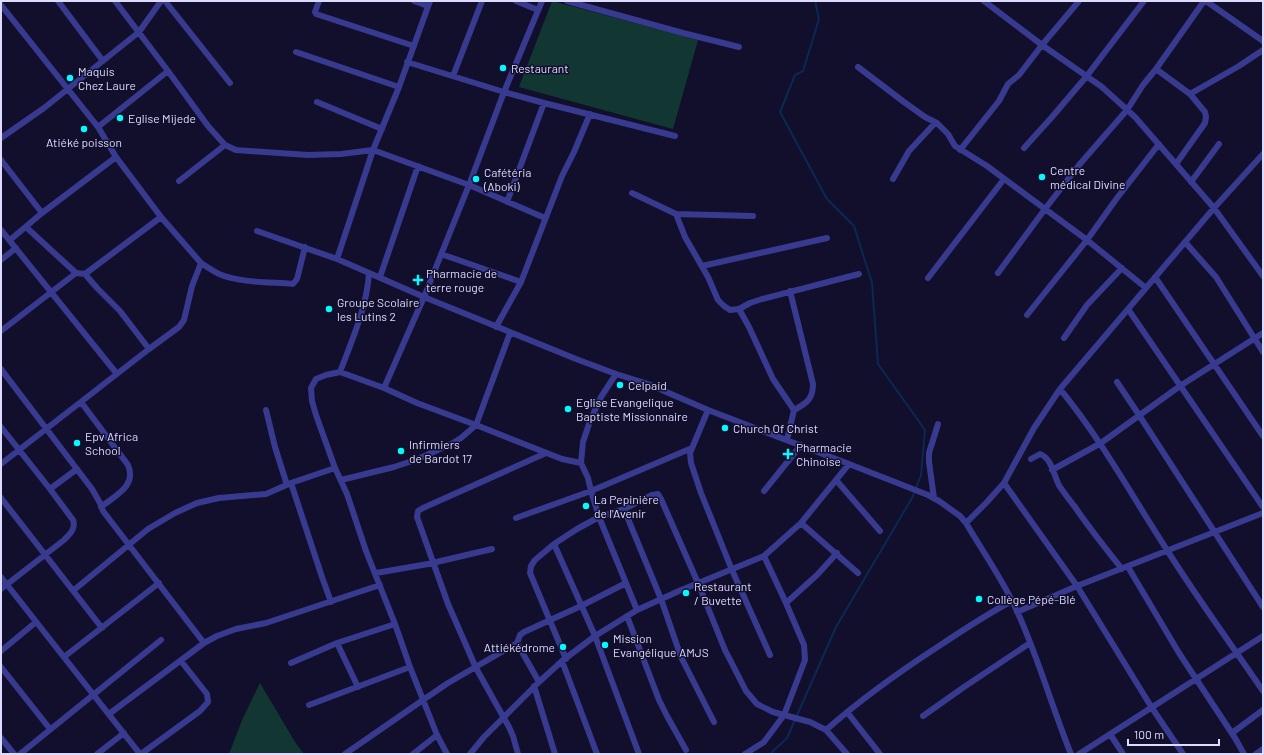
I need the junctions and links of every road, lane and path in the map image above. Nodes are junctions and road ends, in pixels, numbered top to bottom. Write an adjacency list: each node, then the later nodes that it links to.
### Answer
1 (6, 1): 17 (street)
2 (58, 1): 26 (street)
3 (115, 1): 19 (street)
4 (161, 1): 19 (street)
5 (164, 1): 33 (street)
6 (319, 1): 22 (street)
7 (414, 1): 16 (street)
8 (482, 1): 31 (street)
9 (516, 1): 18 (street)
10 (542, 1): 18 (street)
11 (567, 1): 23 (street)
12 (984, 1): 21 (street)
13 (1079, 1): 21 (street)
14 (1144, 1): 32 (street)
15 (1205, 1): 20 (street); 29 (street)
16 (429, 3): 22 (street)
17 (1, 5): 35 (street)
18 (538, 10): 36 (street)
19 (139, 32): 26 (street); 30 (street)
20 (1263, 41)
21 (1042, 45): 32 (street); 52 (street)
22 (414, 46): 27 (street)
23 (739, 47)
24 (1263, 50): 37 (street)
25 (296, 52): 34 (street)
26 (102, 61): 35 (street)
27 (408, 62): 31 (street); 34 (street)
28 (858, 67): 42 (street)
29 (1156, 69): 37 (street); 40 (street)
30 (168, 71): 43 (street); 49 (street)
31 (453, 76): 36 (street)
32 (1086, 77): 40 (street); 50 (street)
33 (230, 83)
34 (399, 87): 44 (street)
35 (67, 89): 43 (street); 46 (street)
36 (504, 92): 39 (street); 62 (street)
37 (1190, 94): 56 (street)
38 (318, 102): 44 (street)
39 (544, 103): 41 (street); 64 (street)
40 (1127, 110): 47 (street); 66 (street)
41 (590, 114): 45 (street); 71 (street)
42 (935, 123): 52 (street); 58 (street)
43 (98, 128): 54 (street)
44 (382, 129): 51 (street)
45 (675, 136)
46 (1, 138)
47 (1160, 144): 56 (street); 77 (street)
48 (1219, 144): 61 (street)
49 (225, 145): 51 (street); 60 (street)
50 (1024, 148)
51 (373, 150): 57 (street); 82 (street)
52 (960, 150): 59 (street)
53 (1263, 154): 65 (street)
54 (116, 157): 67 (street); 70 (street)
55 (1, 160): 67 (street)
56 (1176, 164): 61 (street)
57 (418, 166): 62 (street); 93 (street)
58 (893, 179)
59 (1004, 179): 66 (street); 95 (street)
60 (179, 181)
61 (1192, 182): 65 (street)
62 (469, 185): 64 (street); 81 (street)
63 (632, 193): 68 (street)
64 (507, 202): 71 (street)
65 (1214, 208): 78 (street); 92 (street)
66 (1045, 209): 77 (street); 89 (street)
67 (42, 213): 72 (street)
68 (676, 214): 69 (street); 85 (street)
69 (753, 216)
70 (161, 217): 84 (street); 90 (street)
71 (545, 218): 96 (street)
72 (26, 227): 76 (street); 87 (street)
73 (1, 230): 76 (street)
74 (257, 231): 79 (street)
75 (827, 238): 85 (street)
76 (10, 240): 80 (street)
77 (1087, 240): 86 (street); 103 (street)
78 (1185, 242): 94 (street); 109 (street)
79 (305, 247): 82 (street); 84 (street)
80 (16, 248): 83 (street); 99 (street)
81 (441, 254): 96 (street); 100 (street)
82 (337, 259): 88 (street)
83 (1, 260)
84 (201, 263): 110 (street)
85 (702, 266): 101 (street)
86 (1122, 268): 97 (street); 108 (street)
87 (76, 273): 90 (street); 99 (street)
88 (369, 273): 93 (street); 114 (street)
89 (998, 273)
90 (85, 274): 110 (street)
91 (859, 274): 98 (street)
92 (1263, 276)
93 (380, 277): 100 (street)
94 (1155, 277): 97 (street); 112 (street)
95 (928, 278)
96 (521, 282): 104 (street)
97 (1146, 288): 102 (street)
98 (790, 291): 101 (street); 124 (street)
99 (50, 293): 105 (street); 115 (street)
100 (424, 297): 104 (street); 119 (street)
101 (738, 309): 124 (street)
102 (1128, 309): 118 (street); 120 (street)
103 (1027, 315)
104 (496, 327): 106 (street)
105 (1, 330)
106 (510, 333): 116 (street); 126 (street)
107 (1263, 333): 109 (street)
108 (1064, 338)
109 (1254, 338): 111 (street); 112 (street)
110 (149, 349): 115 (street)
111 (1263, 352)
112 (1215, 364): 118 (street); 130 (street)
113 (1, 369): 129 (street)
114 (340, 372): 119 (street); 141 (street)
115 (117, 374): 121 (street)
116 (616, 374): 123 (street); 138 (street)
117 (1117, 382): 125 (street)
118 (1180, 386): 125 (street); 153 (street)
119 (384, 388): 126 (street)
120 (1060, 389): 132 (street); 146 (street)
121 (81, 402): 129 (street); 154 (street)
122 (266, 410): 147 (street)
123 (708, 410): 131 (street); 134 (street)
124 (794, 410): 131 (street)
125 (1139, 415): 132 (street); 162 (street)
126 (476, 424): 136 (street); 144 (street)
127 (938, 424): 152 (street)
128 (1, 427): 135 (street)
129 (47, 429): 135 (street); 142 (street)
130 (1263, 436)
131 (787, 440): 133 (street)
132 (1101, 443): 143 (street); 166 (street)
133 (801, 445): 140 (street); 150 (street)
134 (692, 448): 149 (street); 172 (street)
135 (18, 450): 139 (street); 148 (street)
136 (546, 453): 138 (street); 170 (street)
137 (1031, 459): 143 (street)
138 (581, 463): 149 (street)
139 (1, 464)
140 (849, 464): 145 (street); 152 (street)
141 (335, 468): 144 (street); 147 (street)
142 (77, 469): 148 (street); 154 (street)
143 (1052, 470): 171 (street)
144 (341, 480): 174 (street)
145 (836, 480): 159 (street); 161 (street)
146 (1004, 483): 160 (street); 181 (street)
147 (289, 484): 164 (street); 186 (street)
148 (50, 489): 168 (street)
149 (591, 491): 157 (street); 158 (street)
150 (764, 491)
151 (1, 498): 168 (street)
152 (934, 498): 160 (street)
153 (1263, 506)
154 (101, 507): 164 (street)
155 (624, 509): 157 (street); 178 (street); 184 (street)
156 (1263, 514): 162 (street)
157 (599, 517): 163 (street); 177 (street)
158 (516, 518)
159 (801, 523): 167 (street); 169 (street)
160 (966, 523): 185 (street)
161 (880, 531)
162 (1215, 532): 166 (street); 189 (street)
163 (554, 544): 188 (street); 193 (street)
164 (129, 545): 176 (street); 183 (street)
165 (492, 549): 170 (street)
166 (1167, 551): 171 (street); 205 (street)
167 (837, 553): 173 (street); 187 (street)
168 (45, 554): 179 (street); 183 (street)
169 (764, 556): 172 (street); 187 (street)
170 (434, 562): 174 (street); 213 (street)
171 (1125, 568): 181 (street); 214 (street)
172 (732, 570): 178 (street); 206 (street)
173 (858, 573)
174 (376, 574): 180 (street)
175 (1, 577): 179 (street)
176 (159, 583): 196 (street); 200 (street)
177 (626, 583): 188 (street); 190 (street)
178 (698, 583): 184 (street); 226 (street)
179 (7, 584): 182 (street); 194 (street)
180 (380, 585): 186 (street); 195 (street)
181 (1077, 586): 191 (street); 222 (street)
182 (1, 589)
183 (74, 590): 196 (street)
184 (661, 599): 190 (street); 229 (street)
185 (1012, 601): 191 (street); 224 (street)
186 (331, 602): 200 (street)
187 (786, 603): 226 (street)
188 (581, 606): 193 (street); 197 (street)
189 (1263, 607)
190 (637, 610): 192 (street)
191 (1017, 612): 203 (street)
192 (627, 616): 197 (street); 238 (street)
193 (549, 620): 202 (street); 208 (street)
194 (36, 622): 204 (street); 207 (street)
195 (395, 624): 201 (street); 212 (street)
196 (102, 628): 207 (street)
197 (595, 636): 208 (street); 250 (street)
198 (1263, 636): 205 (street)
199 (161, 640): 219 (street)
200 (204, 643): 209 (street)
201 (337, 643): 210 (street); 217 (street)
202 (517, 643): 213 (street); 215 (street)
203 (1030, 643): 227 (street); 254 (street)
204 (1, 650)
205 (1237, 653): 214 (street); 218 (street)
206 (770, 655)
207 (64, 657): 219 (street)
208 (564, 660): 215 (street); 249 (street)
209 (181, 661): 225 (street); 242 (street)
210 (291, 663)
211 (1, 667): 230 (street)
212 (410, 667): 217 (street); 220 (street)
213 (476, 668): 220 (street); 228 (street)
214 (1195, 679): 222 (street); 234 (street)
215 (539, 682): 216 (street)
216 (534, 686): 228 (street); 248 (street)
217 (358, 687): 221 (street)
218 (1263, 691)
219 (94, 694): 225 (street); 230 (street)
220 (423, 700): 235 (street); 243 (street)
221 (309, 705)
222 (1152, 708): 233 (street); 257 (street)
223 (1263, 710): 234 (street)
224 (847, 712): 231 (street); 253 (street)
225 (109, 714): 232 (street)
226 (784, 715): 231 (street); 251 (street)
227 (923, 716)
228 (503, 718): 246 (street); 247 (street)
229 (714, 722)
230 (50, 729): 240 (street)
231 (826, 730): 252 (street)
232 (124, 733): 241 (street); 242 (street)
233 (1110, 734): 255 (street); 256 (street)
234 (1232, 734): 258 (street)
235 (437, 735): 244 (street); 245 (street)
236 (1, 738): 239 (street)
237 (1263, 749): 259 (street)
238 (686, 750)
239 (14, 754)
240 (20, 754)
241 (97, 754)
242 (141, 754)
243 (345, 754)
244 (414, 754)
245 (447, 754)
246 (470, 754)
247 (518, 754)
248 (555, 754)
249 (598, 754)
250 (638, 754)
251 (745, 754)
252 (847, 754)
253 (880, 754)
254 (1071, 754)
255 (1079, 754)
256 (1123, 754)
257 (1183, 754)
258 (1244, 754)
259 (1256, 754)

